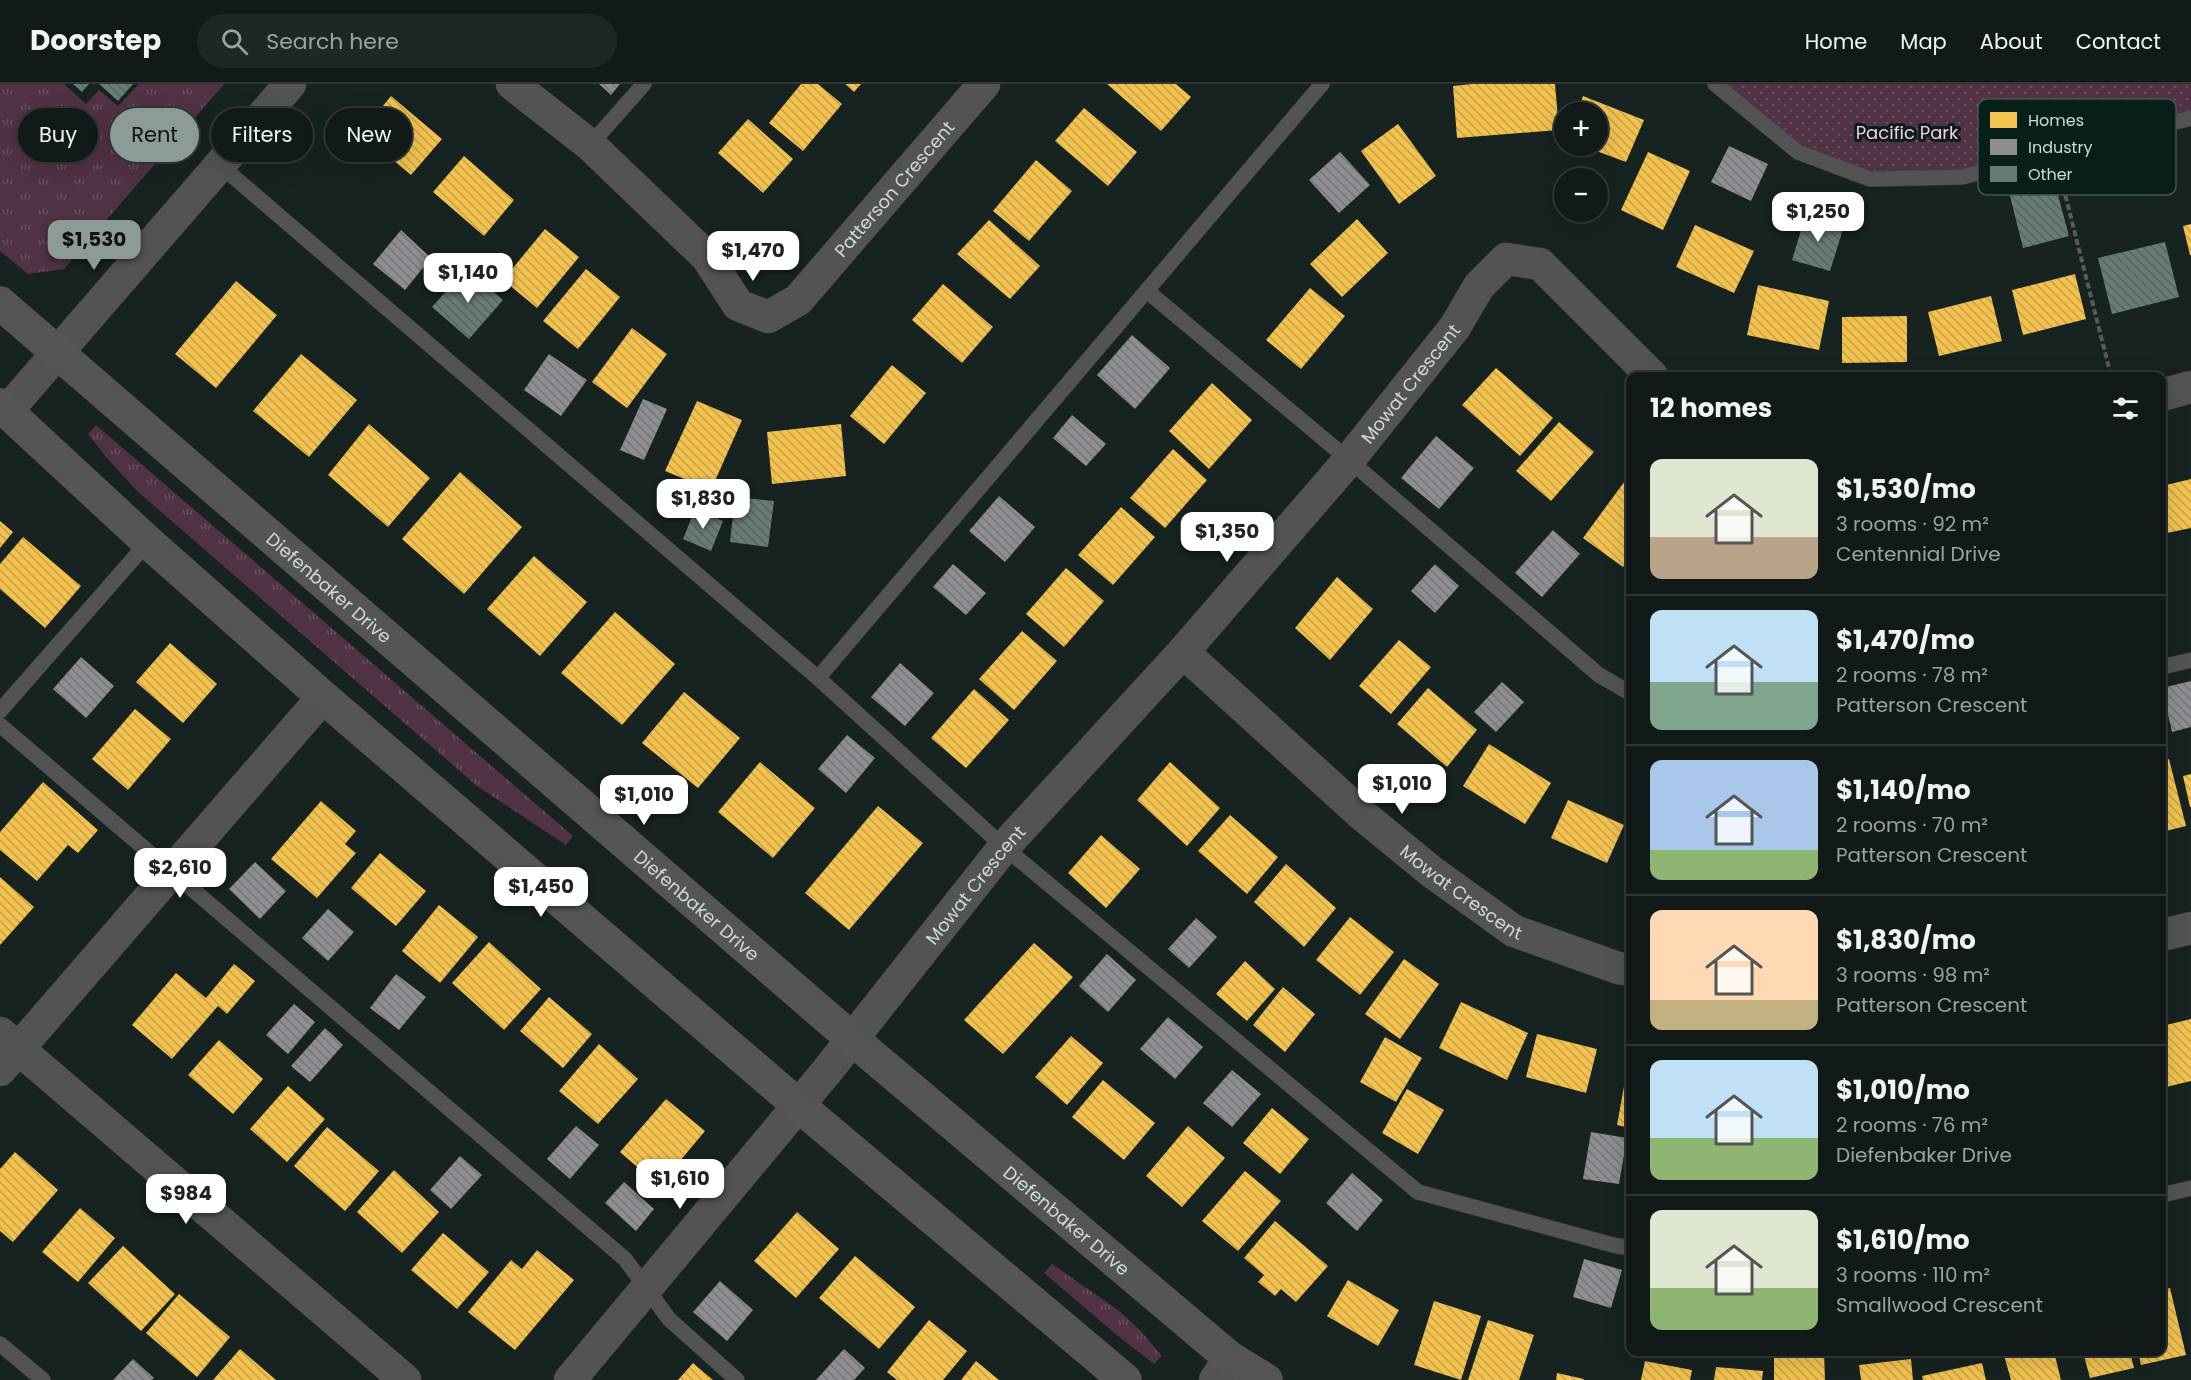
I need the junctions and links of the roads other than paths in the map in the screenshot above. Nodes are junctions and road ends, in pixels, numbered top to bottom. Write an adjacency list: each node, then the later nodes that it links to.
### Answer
1 (290, 84): 10 (street)
2 (512, 84): 9 (street, Patterson Crescent)
3 (644, 84): 9 (lane)
4 (984, 84): 9 (street, Patterson Crescent)
5 (1322, 84): 12 (lane)
6 (1715, 84): 11 (lane)
7 (2191, 118): 8 (lane)
8 (2176, 122)
9 (590, 145)
10 (221, 166): 14 (street); 24 (lane)
11 (1978, 173)
12 (1147, 291): 19 (lane); 24 (lane)
13 (0, 303): 14 (street, Diefenbaker Drive)
14 (56, 353): 18 (street); 34 (street, Diefenbaker Drive)
15 (1648, 372): 19 (street, Mowat Crescent)
16 (2191, 387): 17 (street)
17 (2166, 394)
18 (3, 408): 20 (street)
19 (1349, 460): 21 (street, Mowat Crescent); 25 (lane)
20 (148, 542): 26 (street); 27 (lane)
21 (1183, 652): 29 (street, Mowat Crescent); 33 (street, Mowat Crescent)
22 (2191, 660): 23 (lane)
23 (2166, 666)
24 (818, 678): 29 (lane)
25 (1626, 691)
26 (323, 697): 30 (street); 36 (street)
27 (0, 711)
28 (0, 725): 30 (lane)
29 (1004, 847): 34 (street, Mowat Crescent); 39 (lane)
30 (172, 870): 35 (street); 40 (lane)
31 (2191, 928): 32 (street)
32 (2166, 934)
33 (1626, 969)
34 (851, 1038): 36 (street, Mowat Crescent); 42 (street, Diefenbaker Drive)
35 (6, 1050): 44 (street)
36 (798, 1106): 40 (street, Mowat Crescent); 47 (street)
37 (2191, 1188): 38 (lane)
38 (2166, 1194)
39 (1626, 1247)
40 (646, 1290): 45 (street, Mowat Crescent); 46 (lane)
41 (0, 1344): 43 (lane)
42 (1222, 1369): 48 (street, Diefenbaker Drive)
43 (43, 1380)
44 (405, 1380)
45 (570, 1380)
46 (737, 1380)
47 (1125, 1380)
48 (1266, 1380)

